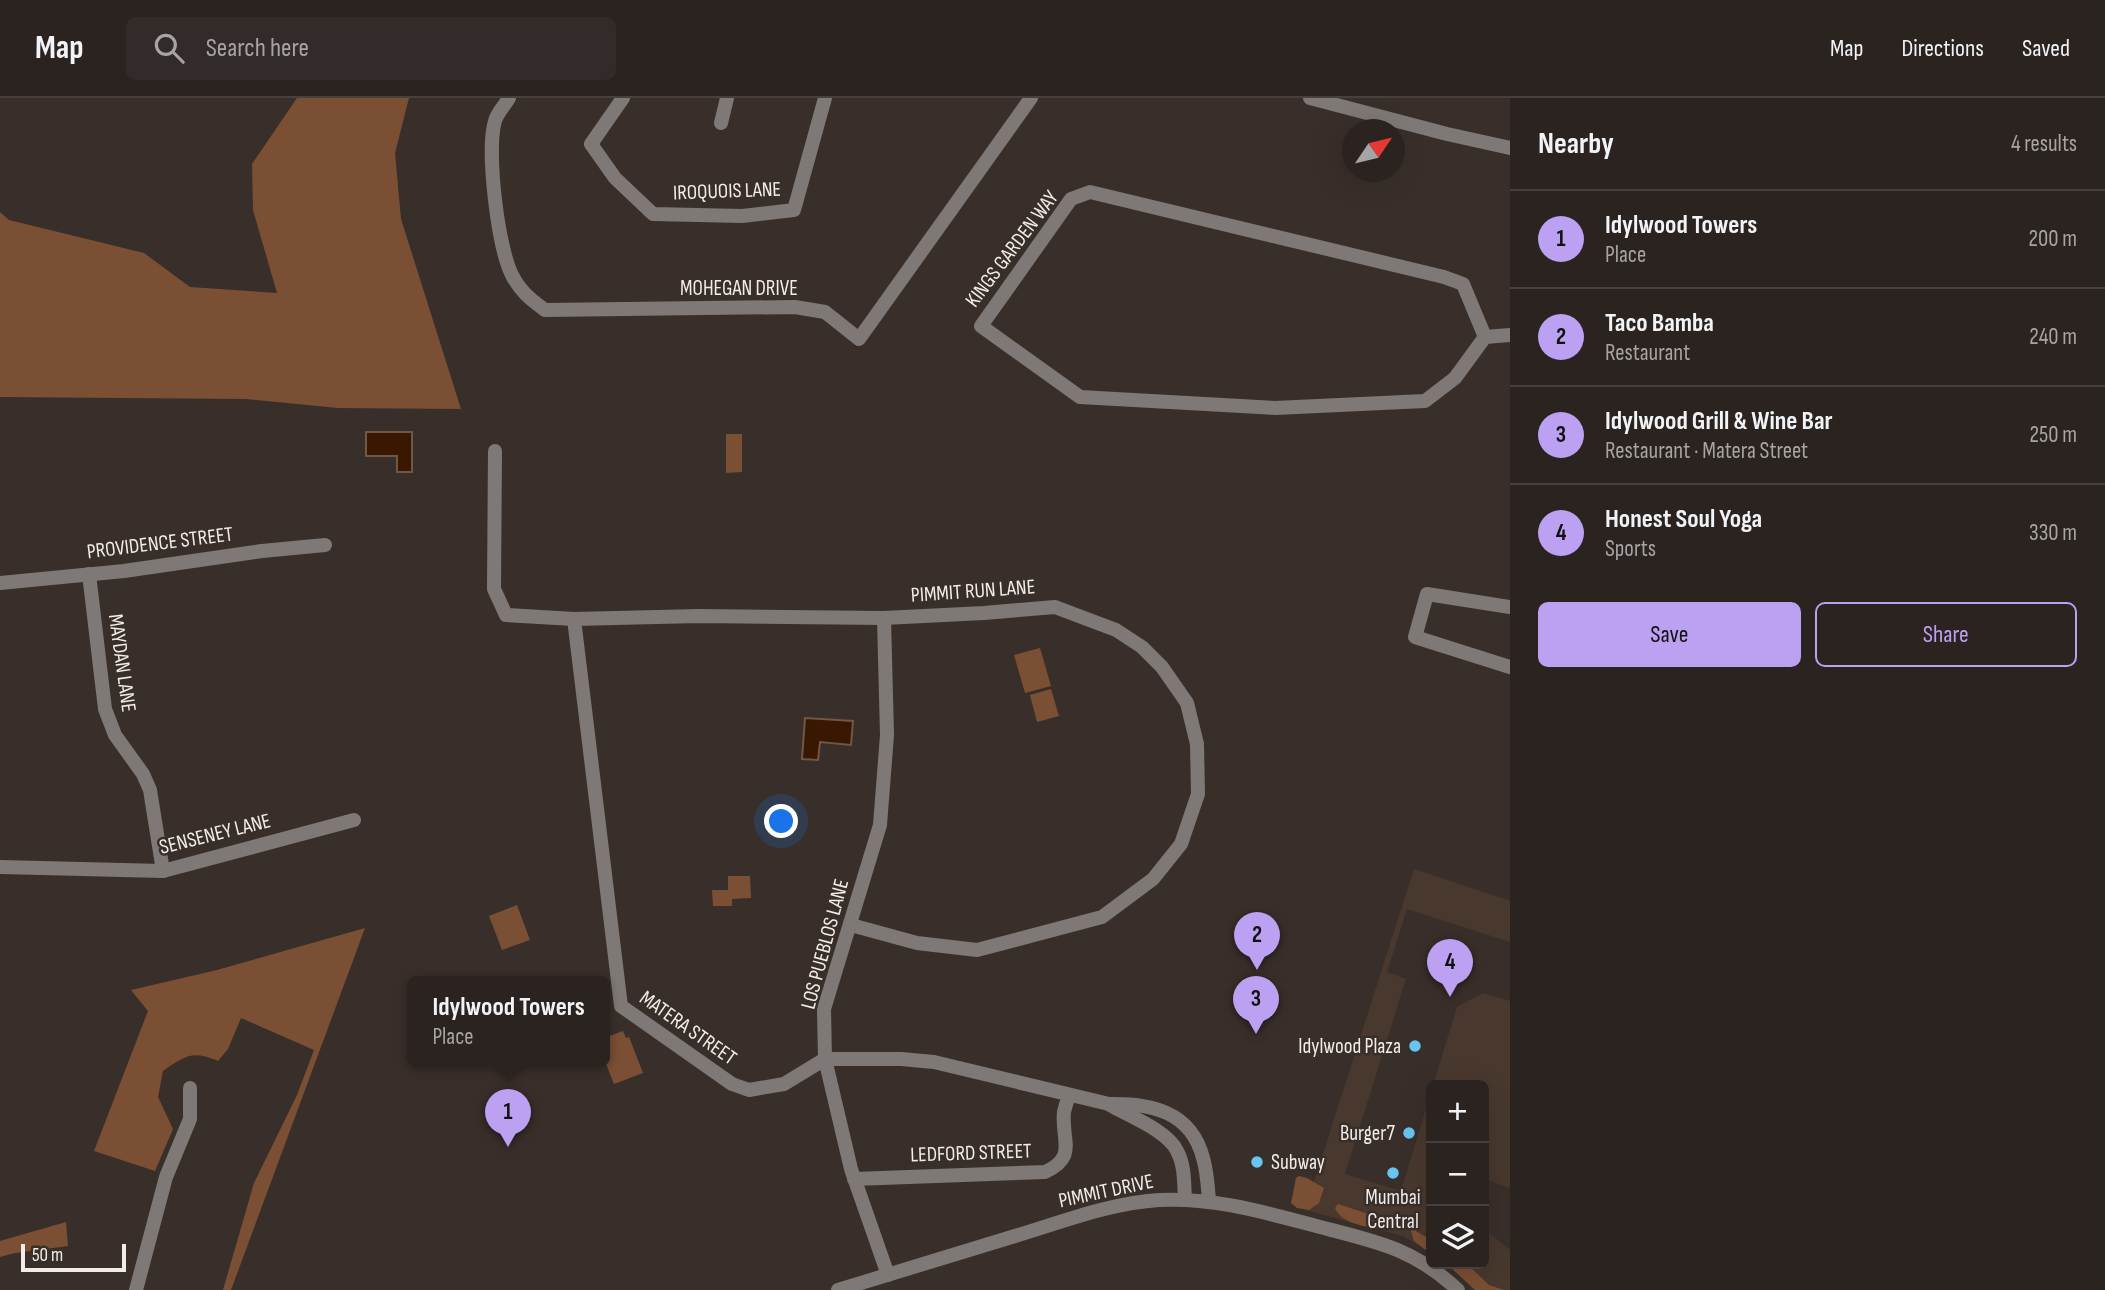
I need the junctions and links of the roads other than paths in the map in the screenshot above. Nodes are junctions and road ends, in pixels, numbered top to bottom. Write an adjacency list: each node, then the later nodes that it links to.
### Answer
1 (509, 98): 5 (street, MOHEGAN DRIVE)
2 (623, 98): 4 (street, IROQUOIS LANE)
3 (727, 98): 7 (street)
4 (825, 98)
5 (1031, 98)
6 (1310, 98): 8 (street)
7 (721, 123)
8 (1510, 148)
9 (1510, 335): 10 (street)
10 (1485, 337): 10 (street, KINGS GARDEN WAY)
11 (495, 451): 17 (street, PIMMIT RUN LANE)
12 (325, 545): 13 (street, PROVIDENCE STREET)
13 (89, 574): 14 (street, PROVIDENCE STREET); 21 (street, MAYDAN LANE)
14 (0, 583)
15 (1510, 607): 18 (street)
16 (884, 618): 17 (street, PIMMIT RUN LANE); 22 (street, LOS PUEBLOS LANE); 22 (street, PIMMIT RUN LANE)
17 (574, 619): 23 (street, MATERA STREET)
18 (1510, 667)
19 (354, 820): 21 (street, SENSENEY LANE)
20 (0, 867): 21 (street, SENSENEY LANE)
21 (163, 871)
22 (851, 925): 23 (street, LOS PUEBLOS LANE)
23 (825, 1059): 25 (street); 27 (street, LOS PUEBLOS LANE)
24 (190, 1088): 31 (street)
25 (1069, 1096): 26 (street); 27 (street, LEDFORD STREET)
26 (1108, 1104): 28 (street); 29 (street)
27 (854, 1179): 30 (street, LOS PUEBLOS LANE)
28 (1185, 1200): 29 (street, PIMMIT DRIVE); 30 (street, PIMMIT DRIVE)
29 (1209, 1201): 33 (street, PIMMIT DRIVE)
30 (888, 1275): 32 (street, PIMMIT DRIVE)
31 (136, 1290)
32 (838, 1290)
33 (1458, 1290)

